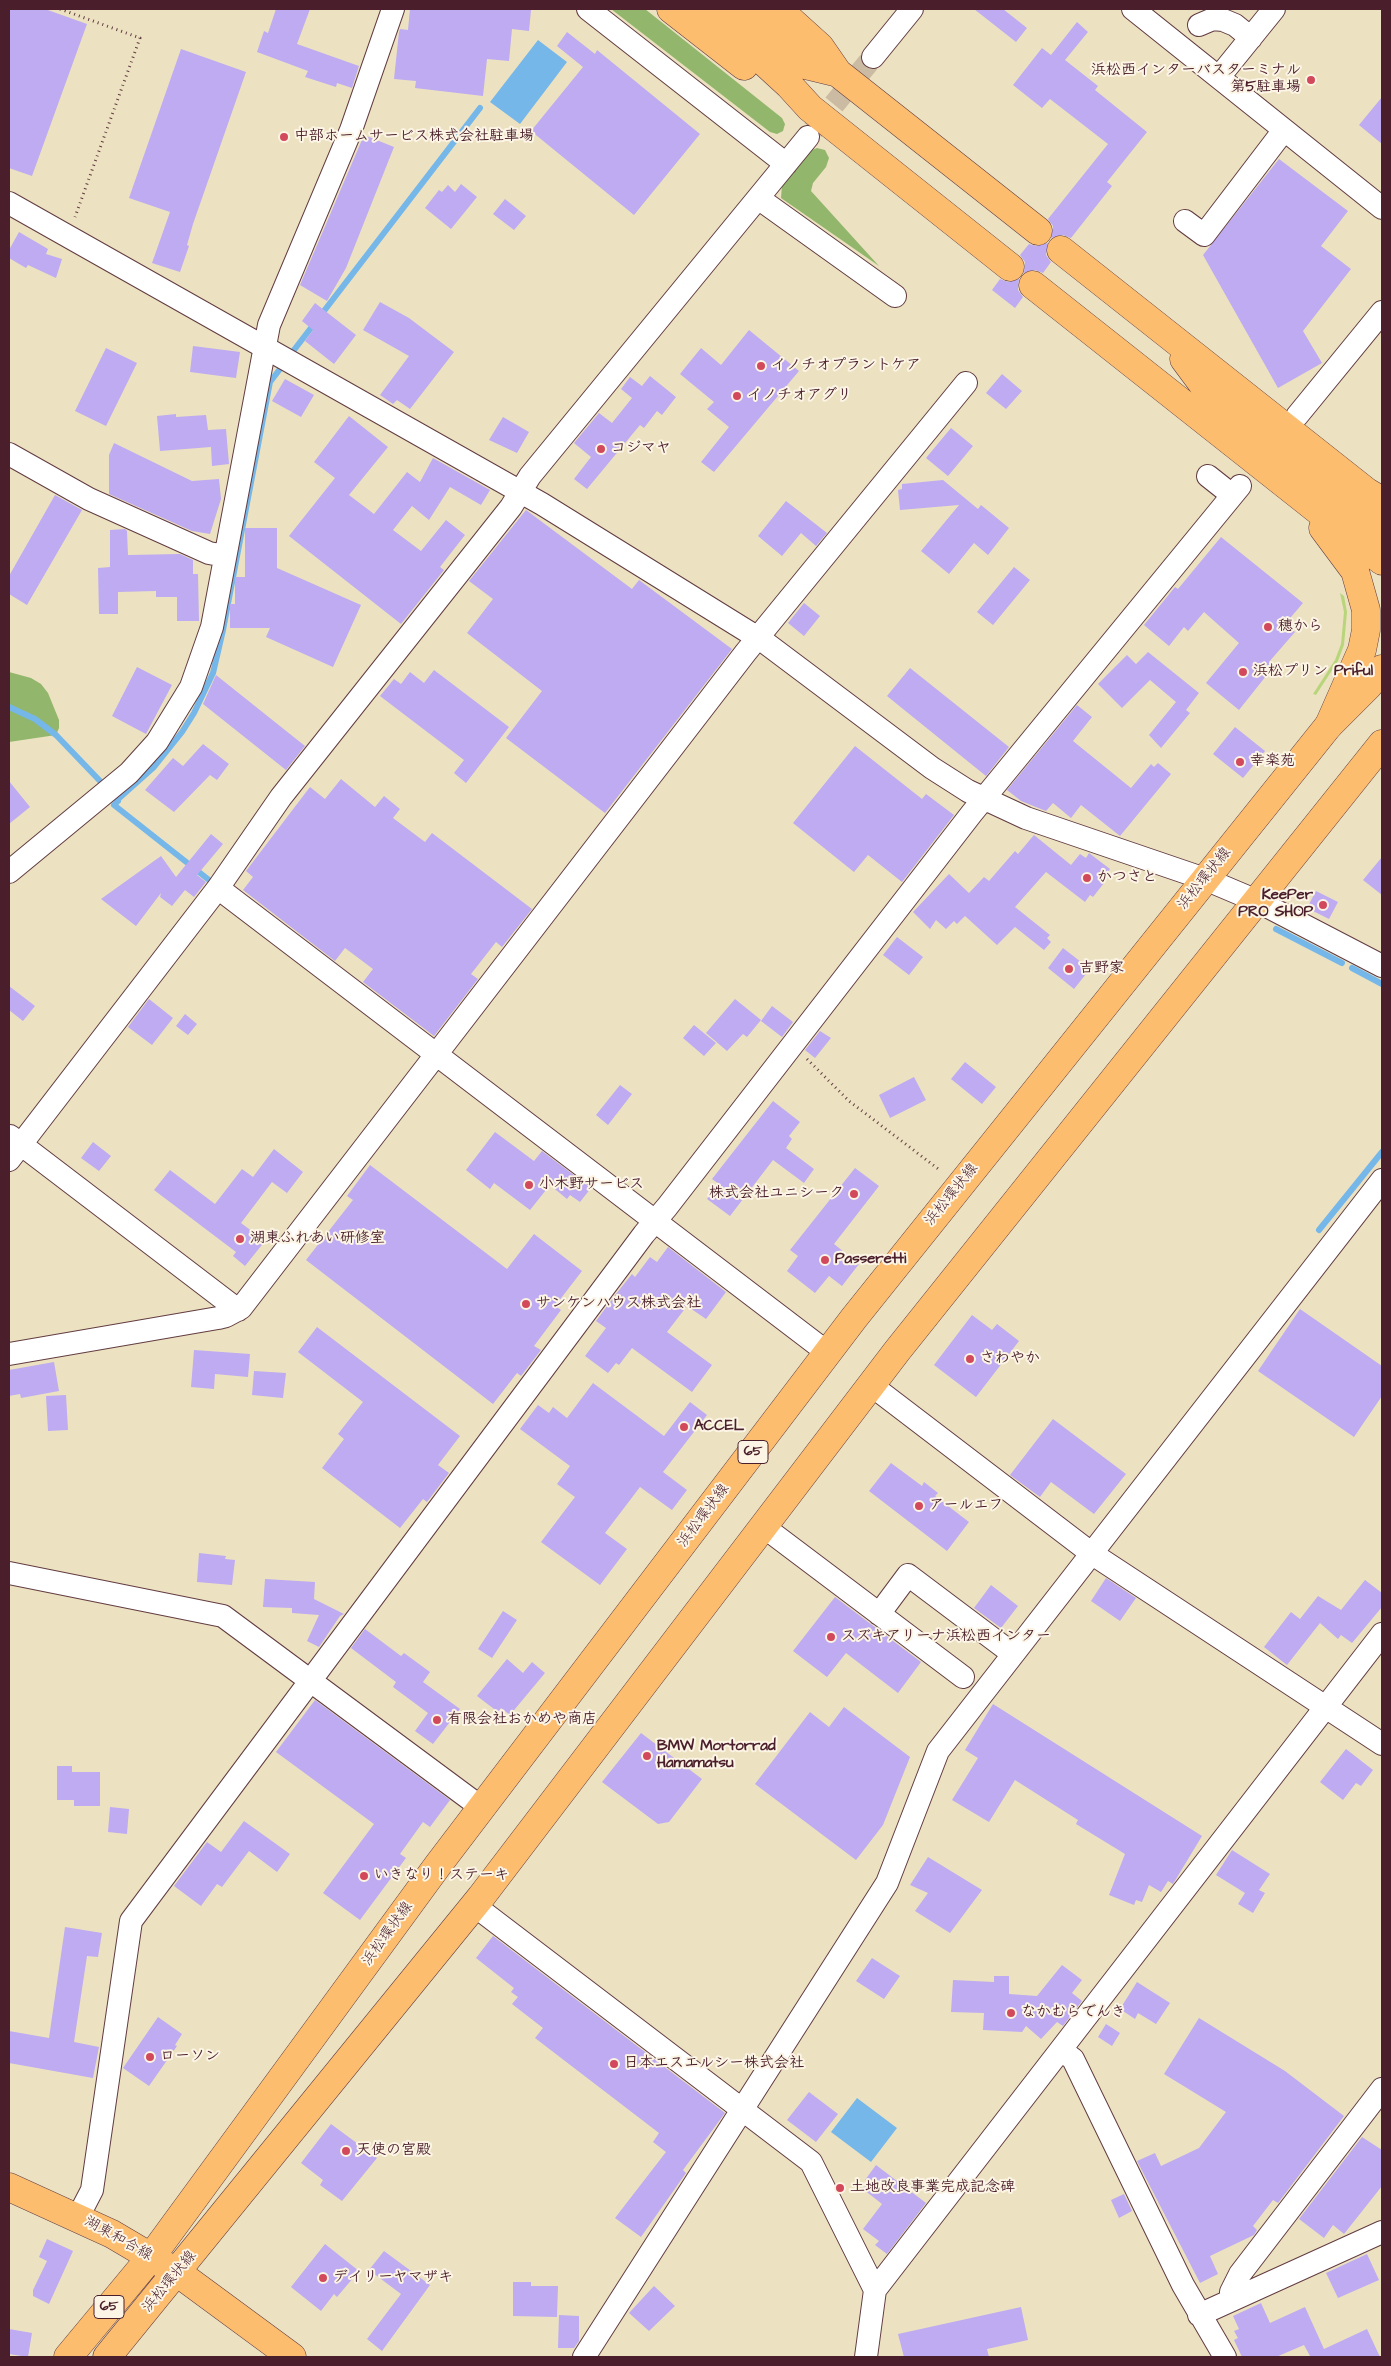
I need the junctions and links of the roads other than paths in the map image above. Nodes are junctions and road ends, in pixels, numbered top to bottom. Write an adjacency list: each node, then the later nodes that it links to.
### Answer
1 (393, 9): 31 (street)
2 (588, 9): 19 (street)
3 (671, 9): 16 (main road)
4 (709, 9): 16 (main road)
5 (742, 9): 14 (main road)
6 (778, 9): 14 (main road)
7 (912, 9): 13 (street)
8 (1274, 9): 11 (street)
9 (1137, 10): 12 (street)
10 (1200, 17): 11 (street); 12 (street)
11 (1251, 38): 15 (street)
12 (1181, 47): 15 (street)
13 (873, 57)
14 (838, 73): 24 (main road)
15 (1219, 77): 17 (street)
16 (810, 108): 26 (main road)
17 (1284, 130): 22 (street); 23 (street)
18 (808, 137): 19 (street)
19 (786, 164): 20 (street)
20 (758, 198): 28 (street); 37 (street)
21 (9, 203): 31 (street)
22 (1382, 208)
23 (1185, 220)
24 (1038, 232)
25 (1061, 250): 30 (main road)
26 (1010, 267)
27 (1033, 285): 36 (main road)
28 (896, 296)
29 (1382, 312): 33 (street)
30 (1160, 328): 38 (main road); 39 (main road)
31 (264, 347): 37 (street); 40 (street)
32 (966, 383): 42 (street)
33 (1297, 416)
34 (9, 454): 40 (street)
35 (1208, 476): 46 (street)
36 (1292, 490): 41 (main road); 44 (main road)
37 (520, 492): 42 (street); 49 (street)
38 (1382, 501)
39 (1382, 529)
40 (225, 556): 47 (street)
41 (1382, 561)
42 (758, 638): 46 (street); 52 (street)
43 (1382, 668): 44 (main road, 浜松環状線 / 65)
44 (1329, 725): 48 (main road, 浜松環状線 / 65)
45 (1382, 744): 50 (main road, 浜松環状線 / 65)
46 (984, 799): 48 (street); 55 (street)
47 (9, 872)
48 (1205, 879): 50 (street); 57 (main road, 浜松環状線 / 65)
49 (218, 888): 52 (street); 53 (street)
50 (1257, 901): 51 (street); 59 (main road, 浜松環状線 / 65)
51 (1382, 966)
52 (437, 1054): 55 (street); 56 (street)
53 (13, 1147): 56 (street)
54 (1382, 1180): 61 (street)
55 (655, 1221): 57 (street); 67 (street)
56 (238, 1310): 58 (street)
57 (828, 1353): 70 (main road, 浜松環状線 / 65)
58 (9, 1354)
59 (871, 1385): 60 (main road, 浜松環状線 / 65); 61 (street)
60 (764, 1527): 63 (street); 71 (main road, 浜松環状線 / 65)
61 (1091, 1553): 65 (street); 68 (street)
62 (9, 1573): 67 (street)
63 (879, 1614): 65 (street); 66 (street)
64 (1382, 1634): 68 (street)
65 (1013, 1654): 74 (street)
66 (963, 1677)
67 (310, 1681): 70 (street); 76 (street)
68 (1326, 1708): 69 (street); 72 (street)
69 (1382, 1744)
70 (482, 1808): 78 (main road, 浜松環状線 / 65)
71 (475, 1906): 74 (street); 79 (main road, 浜松環状線 / 65)
72 (1061, 2050): 80 (street); 82 (street)
73 (1382, 2089): 81 (street)
74 (742, 2110): 80 (street); 86 (street)
75 (9, 2187): 76 (main road, 湖東和合線)
76 (78, 2217): 78 (main road, 湖東和合線)
77 (1382, 2232): 81 (street)
78 (151, 2257): 79 (main road, 湖東和合線); 83 (main road, 浜松環状線 / 65)
79 (178, 2272): 84 (main road, 浜松環状線 / 65); 85 (main road, 湖東和合線)
80 (875, 2290): 87 (street)
81 (1234, 2299): 82 (street)
82 (1199, 2315): 88 (street)
83 (68, 2357)
84 (107, 2357)
85 (292, 2357)
86 (584, 2357)
87 (866, 2357)
88 (1225, 2357)

